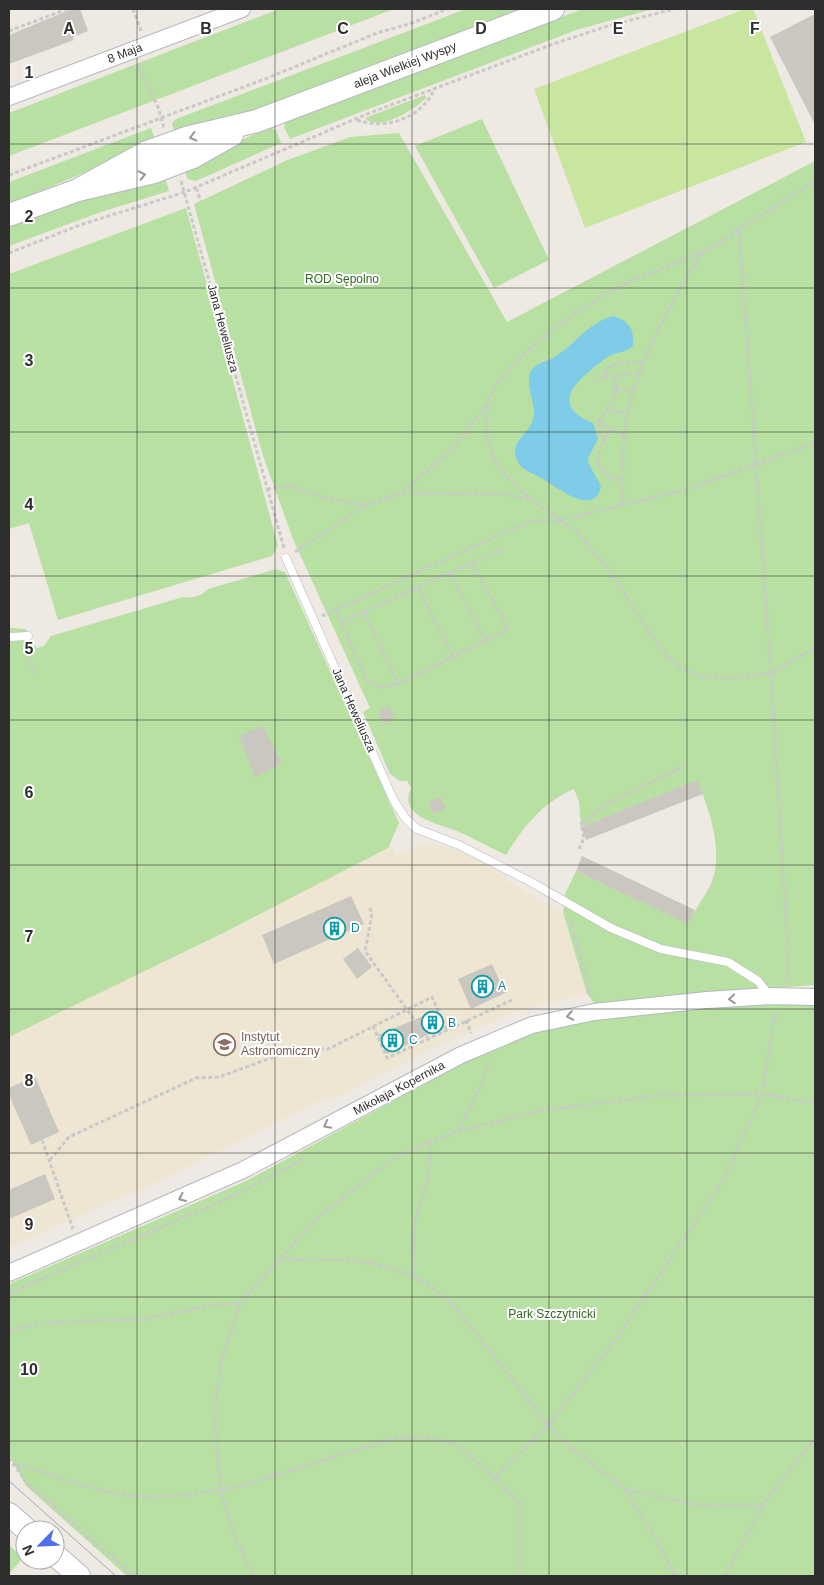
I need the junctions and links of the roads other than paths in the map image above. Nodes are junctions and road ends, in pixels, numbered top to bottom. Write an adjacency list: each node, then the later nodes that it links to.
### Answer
1 (242, 9): 3 (street, 8 Maja)
2 (553, 9): 4 (main road, aleja Wielkiej Wyspy)
3 (9, 97)
4 (9, 215)
5 (286, 558): 8 (lane, Jana Heweliusza)
6 (28, 636): 7 (lane)
7 (9, 637)
8 (770, 996): 9 (street, Mikołaja Kopernika); 10 (street, Mikołaja Kopernika, one-way to 10)
9 (815, 997)
10 (9, 1273)
11 (65, 1564): 12 (main road)
12 (79, 1576)

